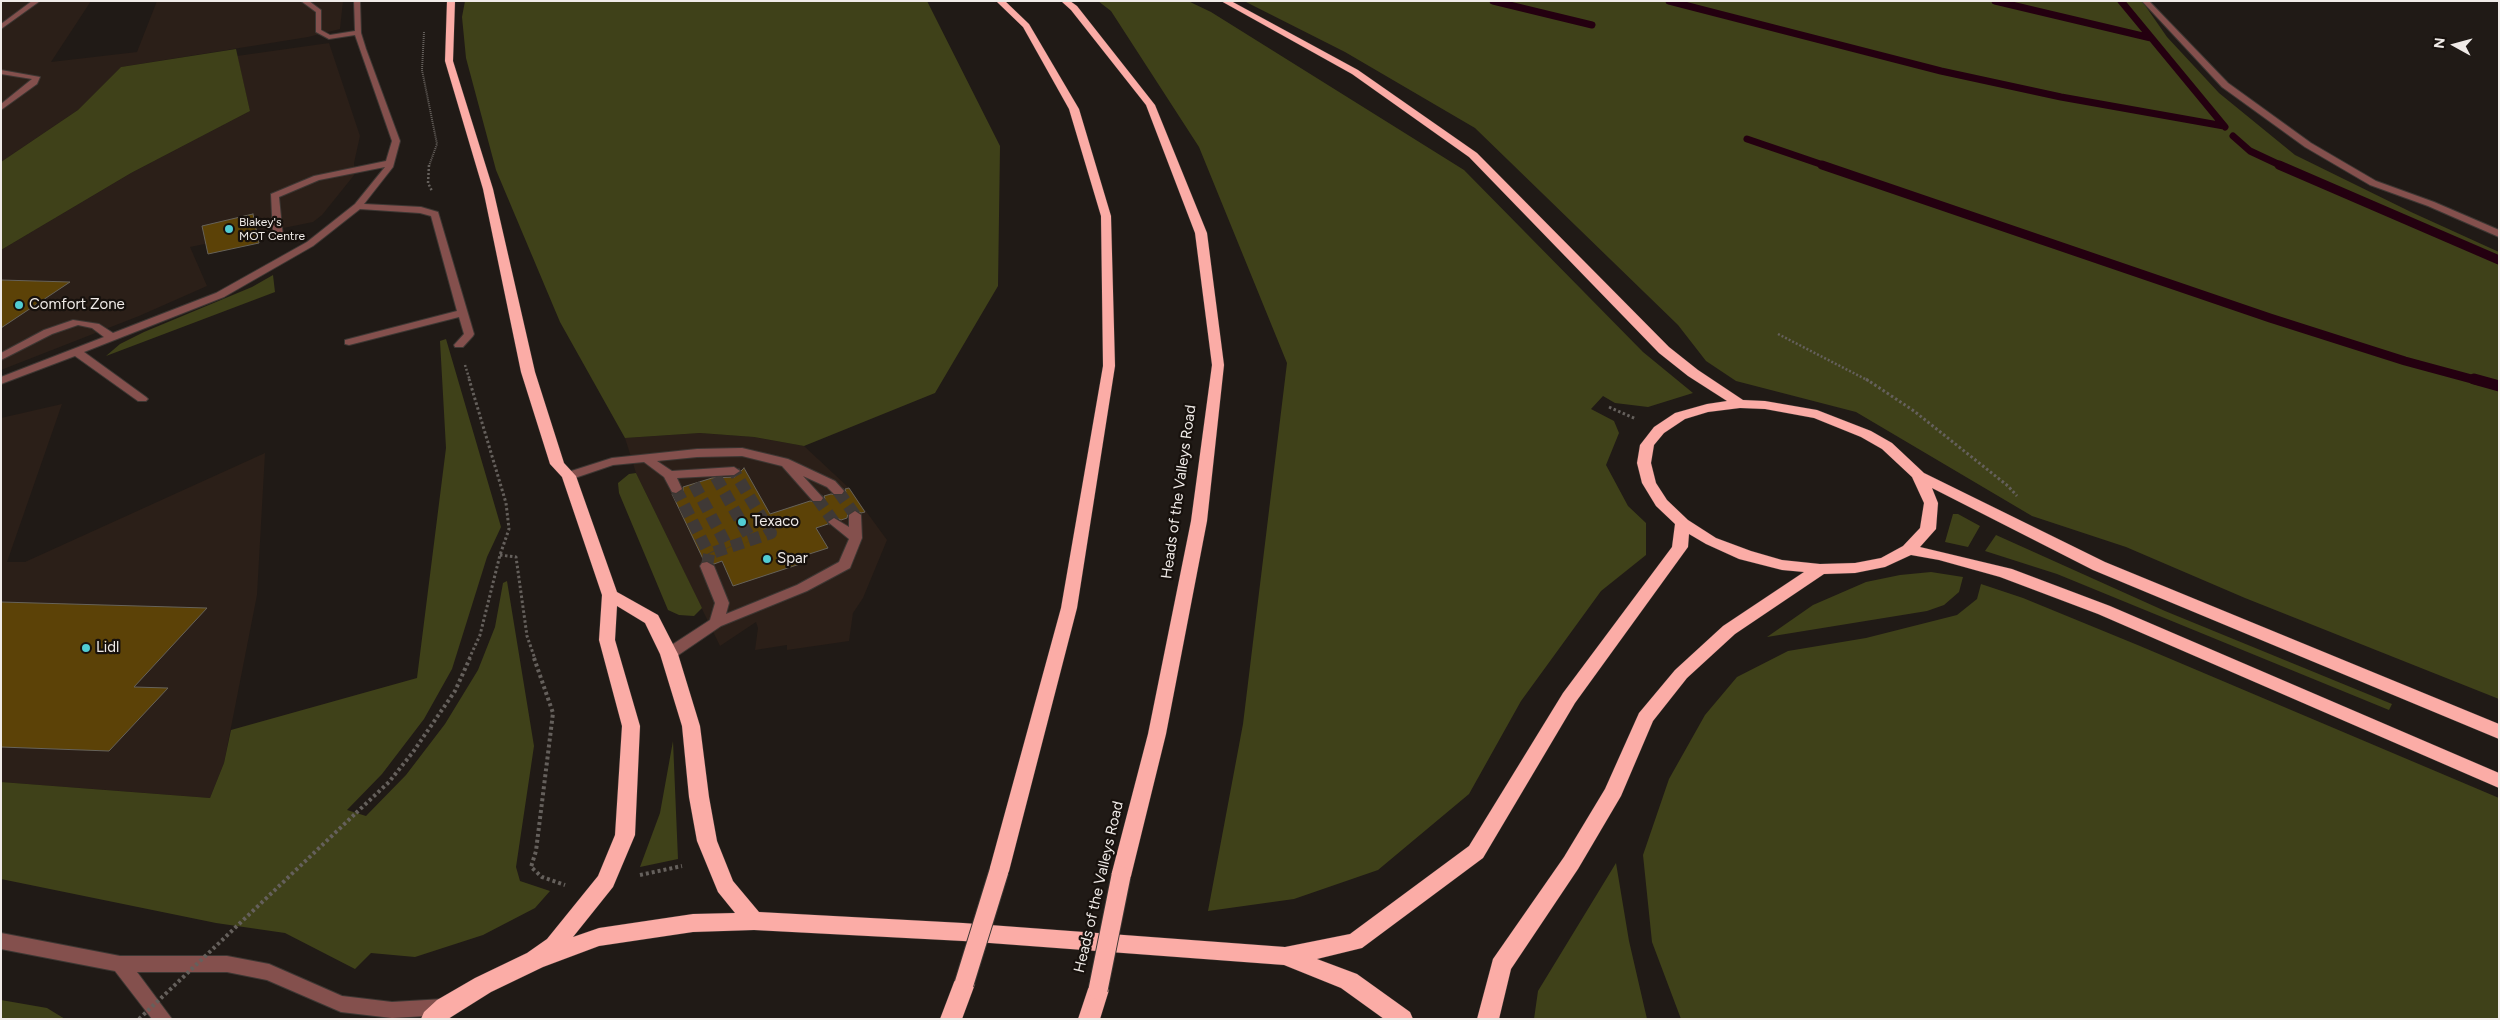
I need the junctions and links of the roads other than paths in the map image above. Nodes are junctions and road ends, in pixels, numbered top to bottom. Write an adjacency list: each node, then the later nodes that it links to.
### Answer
1 (38, 1): 9 (street)
2 (304, 1): 10 (street)
3 (357, 1): 10 (street)
4 (451, 1): 30 (highway)
5 (1000, 1): 54 (highway, bridge)
6 (1065, 1): 55 (highway, Heads of the Valleys Road, bridge)
7 (1225, 1): 25 (highway)
8 (2145, 1): 15 (street)
9 (1, 27)
10 (358, 33): 13 (street)
11 (1, 72): 12 (street)
12 (1, 108)
13 (390, 163): 14 (street); 16 (street)
14 (358, 206): 17 (street); 18 (street)
15 (2499, 234)
16 (278, 237)
17 (464, 313): 19 (street); 20 (street)
18 (113, 338): 21 (street); 22 (street)
19 (349, 342)
20 (459, 345)
21 (77, 352): 23 (street); 24 (street)
22 (1, 357)
23 (1, 381)
24 (142, 398)
25 (1740, 404): 31 (highway); 37 (highway)
26 (646, 458): 27 (street); 29 (street); 30 (street)
27 (784, 462): 33 (street); 34 (street)
28 (734, 471): 29 (street)
29 (669, 475): 32 (street)
30 (569, 476): 42 (highway)
31 (1919, 476): 39 (highway); 45 (highway)
32 (676, 489)
33 (838, 491)
34 (817, 498)
35 (855, 515): 38 (street)
36 (834, 522): 38 (street)
37 (1683, 523): 41 (highway); 49 (highway)
38 (856, 538): 43 (street)
39 (1909, 550): 41 (highway); 46 (highway)
40 (707, 566): 43 (street)
41 (1820, 569): 57 (highway)
42 (610, 595): 44 (highway); 50 (highway)
43 (716, 623): 44 (street)
44 (669, 654): 47 (highway)
45 (2499, 732)
46 (2499, 781)
47 (754, 921): 49 (highway); 50 (highway)
48 (1, 942): 51 (street)
49 (1284, 956): 56 (highway)
50 (536, 960): 52 (highway)
51 (120, 964): 52 (street); 53 (street)
52 (438, 1013)
53 (163, 1019)
54 (951, 1019)
55 (1089, 1019)
56 (1402, 1019)
57 (1488, 1019)

